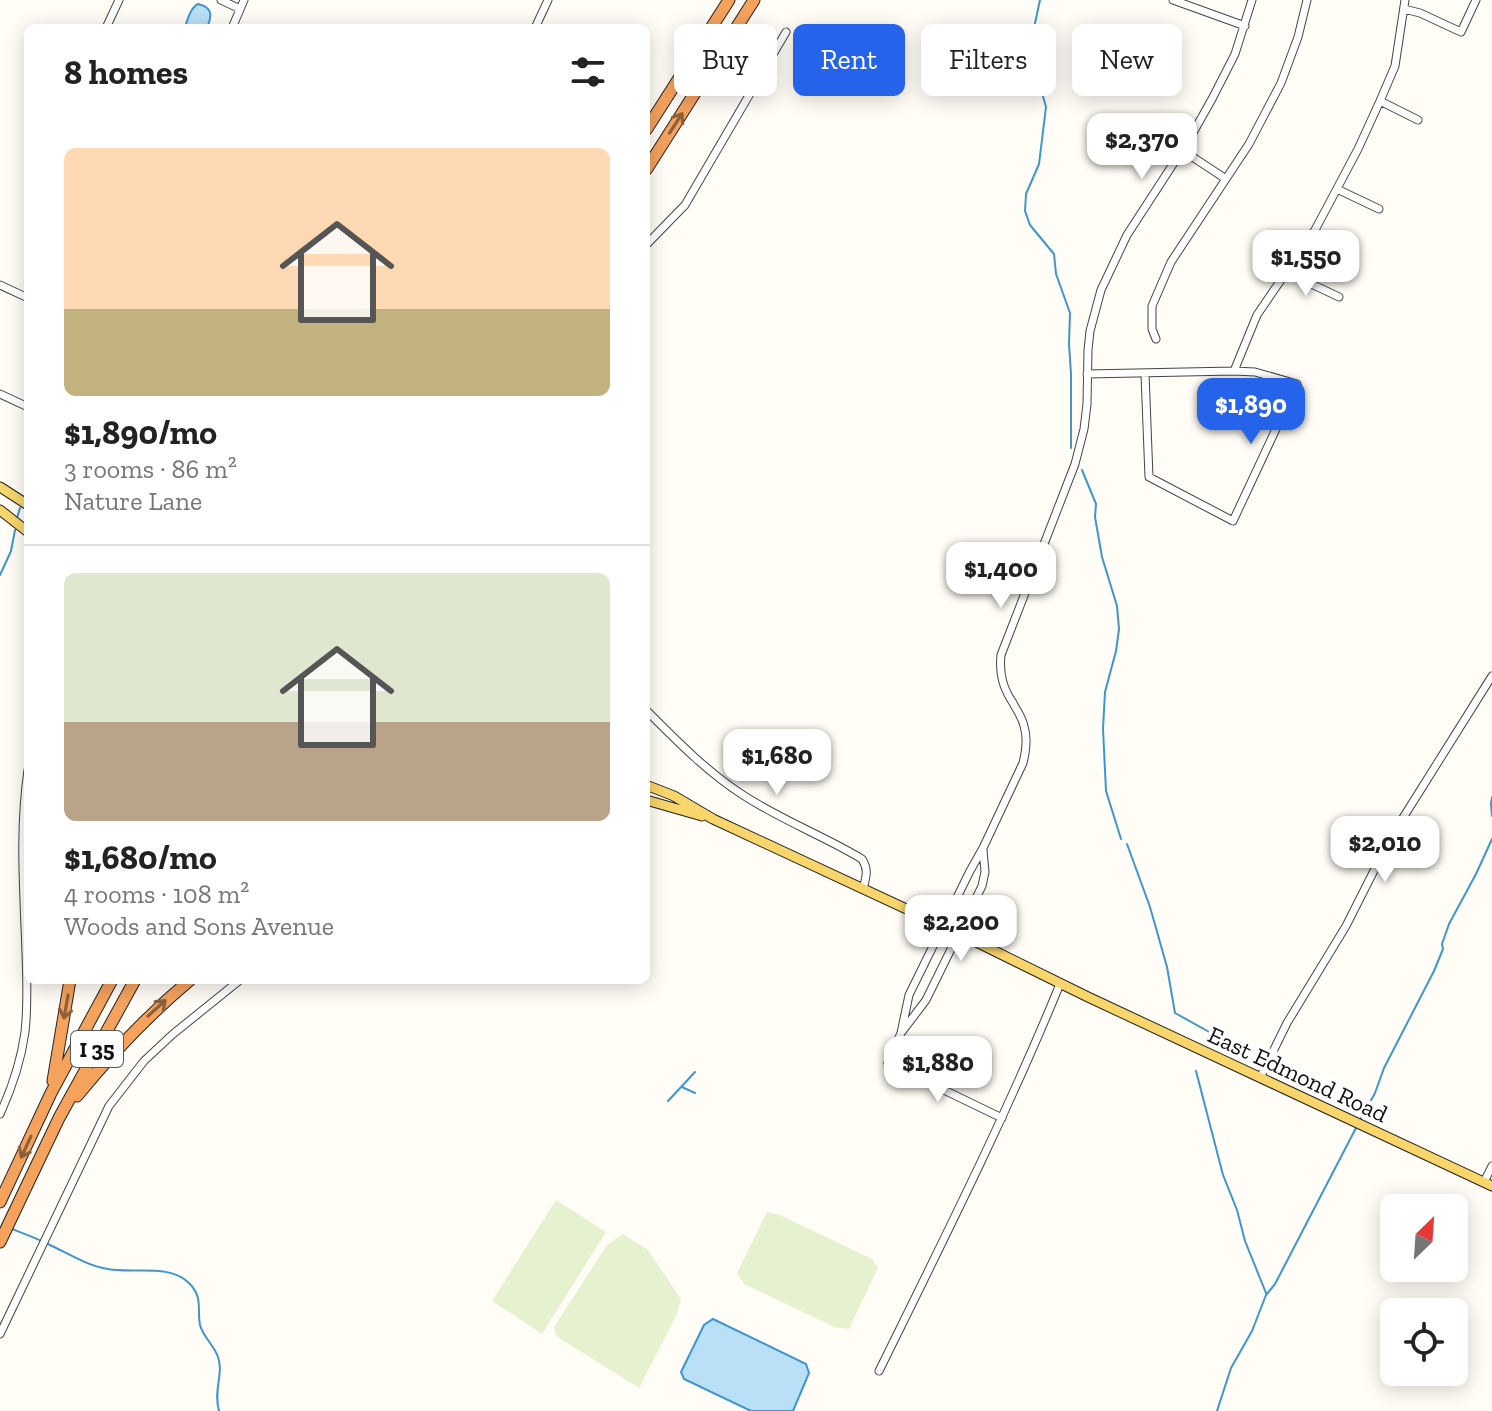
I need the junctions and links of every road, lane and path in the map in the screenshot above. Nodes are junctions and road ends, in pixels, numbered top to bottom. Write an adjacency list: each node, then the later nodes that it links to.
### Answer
1 (119, 0): 16 (street)
2 (221, 0): 14 (street)
3 (244, 0): 14 (street)
4 (548, 0): 18 (street)
5 (721, 0): 19 (highway)
6 (729, 0): 20 (highway)
7 (754, 0): 28 (highway, one-way to 7)
8 (1173, 0): 13 (street)
9 (1252, 0): 21 (street)
10 (1307, 0): 29 (street)
11 (1405, 0): 15 (street)
12 (1476, 0): 15 (street)
13 (1195, 4): 21 (street)
14 (240, 9): 17 (street)
15 (1404, 9): 24 (street)
16 (108, 24)
17 (234, 24)
18 (537, 24)
19 (709, 24)
20 (714, 24)
21 (1245, 26): 27 (street)
22 (786, 32): 32 (street)
23 (674, 87): 26 (highway)
24 (1380, 101): 25 (street); 30 (street)
25 (1418, 120)
26 (650, 124)
27 (1182, 150): 29 (street); 39 (street)
28 (650, 164)
29 (1226, 179): 37 (street)
30 (1337, 189): 31 (street); 33 (street)
31 (1379, 209)
32 (650, 241)
33 (1286, 272): 36 (street); 38 (street)
34 (0, 285): 35 (street)
35 (24, 296)
36 (1339, 297)
37 (1156, 339)
38 (1234, 371): 40 (street); 40 (street)
39 (1087, 374): 40 (street); 53 (street)
40 (1145, 374)
41 (0, 394): 42 (street)
42 (24, 405)
43 (0, 487): 44 (main road)
44 (24, 502)
45 (0, 510): 46 (main road)
46 (24, 529)
47 (1492, 676): 66 (street)
48 (650, 714): 54 (street)
49 (650, 787): 52 (main road)
50 (650, 801): 52 (main road)
51 (24, 805): 55 (street)
52 (713, 819): 54 (main road, East Edmond Road)
53 (983, 848): 56 (street); 57 (street)
54 (863, 889): 56 (main road, East Edmond Road)
55 (24, 910)
56 (943, 926): 57 (main road, East Edmond Road); 65 (street)
57 (958, 933): 64 (main road, East Edmond Road); 65 (street)
58 (26, 984): 68 (street)
59 (69, 984): 67 (highway, one-way to 67)
60 (110, 984): 67 (highway, I 35)
61 (133, 984): 69 (highway, I 35)
62 (185, 984): 69 (highway, one-way to 62)
63 (235, 984): 75 (street)
64 (1060, 984): 66 (main road, East Edmond Road); 70 (street)
65 (901, 1033): 70 (street)
66 (1260, 1078): 72 (main road, East Edmond Road)
67 (51, 1093): 73 (highway, I 35, one-way to 73)
68 (0, 1114)
69 (59, 1118): 74 (highway, I 35)
70 (1002, 1118): 76 (street)
71 (1492, 1166): 72 (street)
72 (1488, 1184)
73 (0, 1202)
74 (0, 1242)
75 (0, 1334)
76 (879, 1371)

